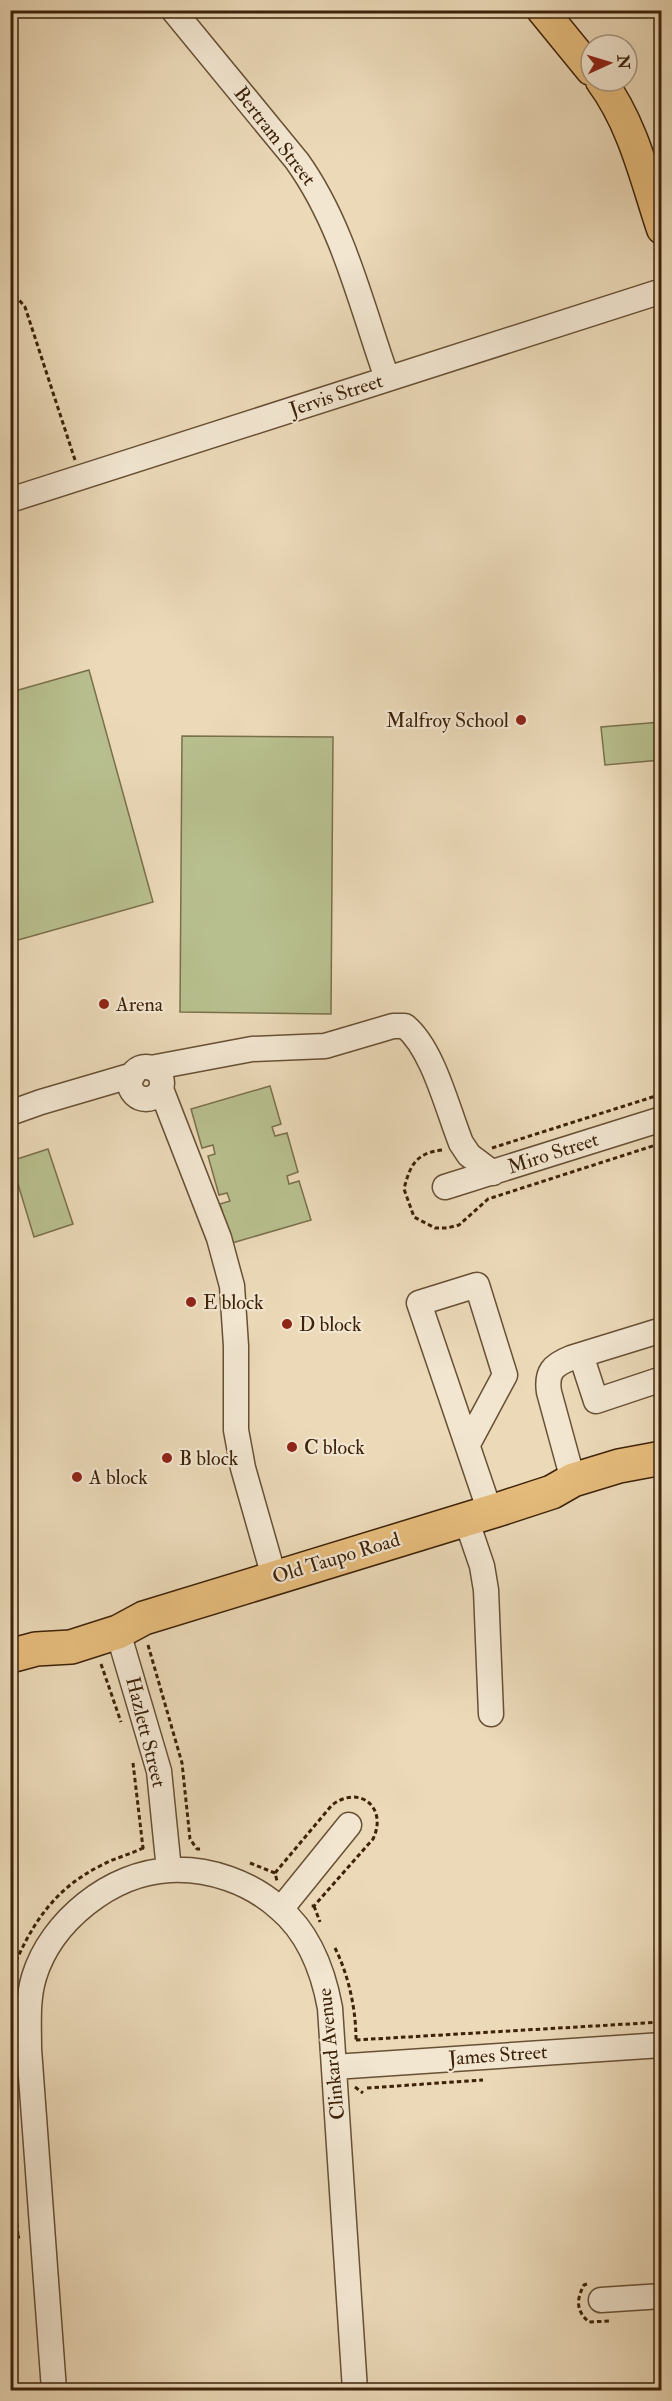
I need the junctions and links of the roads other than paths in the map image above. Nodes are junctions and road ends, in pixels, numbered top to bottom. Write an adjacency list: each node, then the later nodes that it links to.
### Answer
1 (173, 10): 7 (street, Bertram Street)
2 (542, 10): 3 (main road)
3 (579, 55)
4 (609, 93): 5 (main road)
5 (662, 229)
6 (662, 291): 7 (street, Jervis Street)
7 (387, 378): 8 (street, Jervis Street)
8 (10, 500)
9 (148, 1077): 10 (street); 12 (street); 21 (street)
10 (10, 1113)
11 (662, 1119): 12 (street, Miro Street)
12 (493, 1173): 13 (street, Miro Street)
13 (445, 1187)
14 (662, 1330): 15 (street)
15 (581, 1355): 16 (street); 19 (street)
16 (662, 1379)
17 (468, 1444): 17 (street); 20 (street)
18 (662, 1458): 19 (highway, Old Taupo Road)
19 (573, 1480): 20 (highway, Old Taupo Road)
20 (478, 1515): 21 (highway, Old Taupo Road); 24 (street)
21 (274, 1577): 22 (highway, Old Taupo Road)
22 (118, 1632): 23 (highway, Old Taupo Road); 26 (street, Hazlett Street)
23 (10, 1656)
24 (491, 1714)
25 (349, 1825): 27 (street)
26 (169, 1870): 27 (street, Clinkard Avenue); 32 (street, Clinkard Avenue)
27 (281, 1909): 29 (street, Clinkard Avenue)
28 (662, 2045): 29 (street, James Street)
29 (334, 2067): 33 (street, Clinkard Avenue)
30 (662, 2296): 31 (street)
31 (601, 2300)
32 (54, 2391)
33 (355, 2391)

